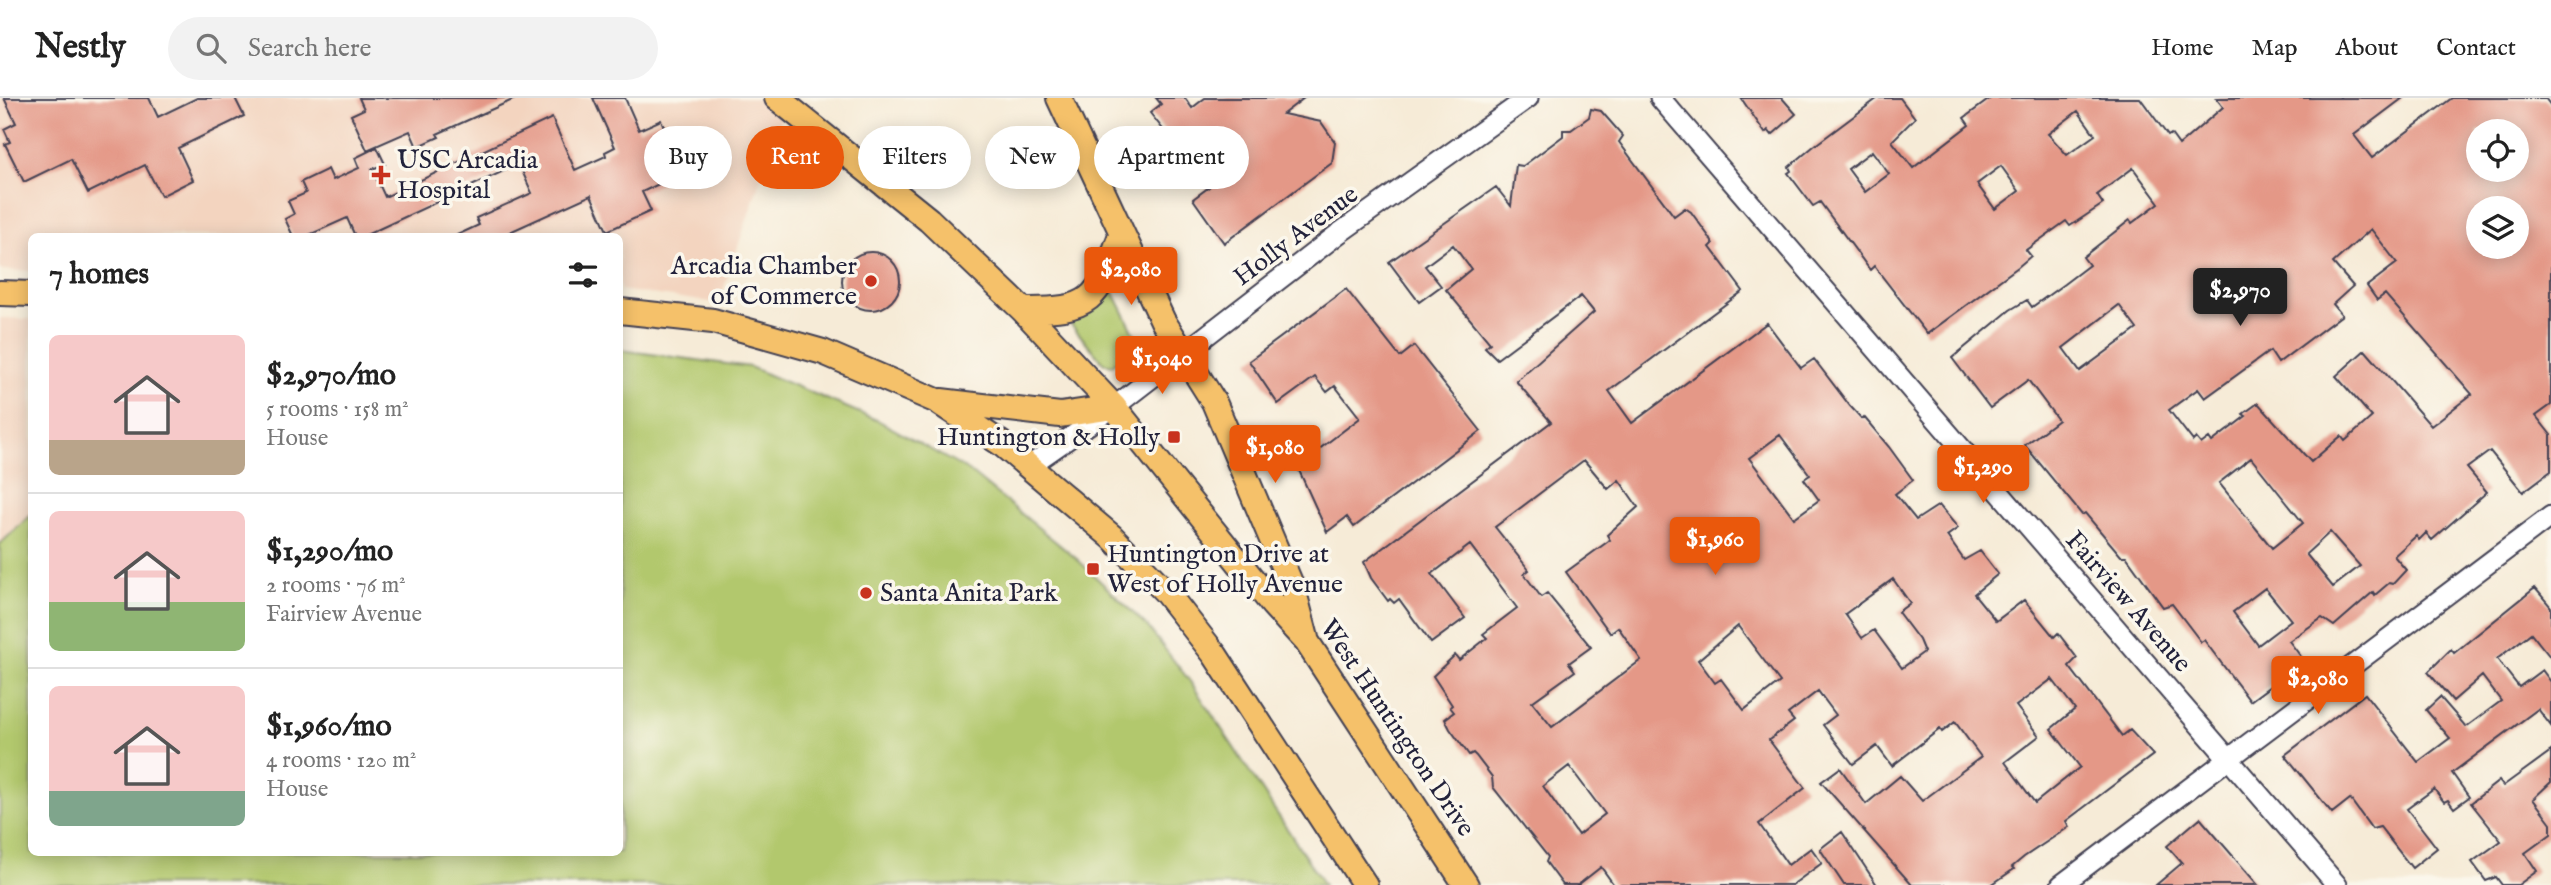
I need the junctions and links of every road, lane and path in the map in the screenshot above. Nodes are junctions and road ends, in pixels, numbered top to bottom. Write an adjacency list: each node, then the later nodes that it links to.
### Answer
1 (777, 98): 8 (main road, West Huntington Drive)
2 (1059, 98): 5 (main road)
3 (1528, 98): 10 (street, Holly Avenue)
4 (1660, 98): 16 (street, Fairview Avenue)
5 (1121, 235): 8 (main road); 10 (main road)
6 (0, 293): 7 (main road)
7 (28, 294)
8 (1023, 310): 12 (main road, West Huntington Drive)
9 (623, 311): 11 (main road)
10 (1185, 354): 12 (street, Holly Avenue); 15 (main road)
11 (937, 401): 12 (main road); 13 (main road)
12 (1114, 407): 13 (street, Holly Avenue); 15 (main road, West Huntington Drive)
13 (1029, 466): 17 (main road)
14 (2547, 525): 16 (street)
15 (1307, 642): 18 (main road, West Huntington Drive)
16 (2227, 760): 19 (street); 20 (street, Fairview Avenue)
17 (1365, 885)
18 (1466, 885)
19 (2061, 885)
20 (2337, 885)

